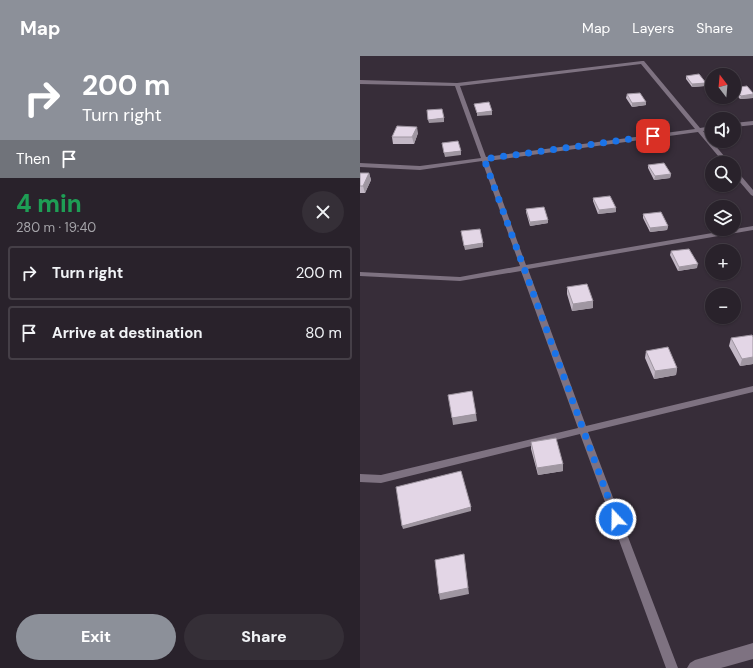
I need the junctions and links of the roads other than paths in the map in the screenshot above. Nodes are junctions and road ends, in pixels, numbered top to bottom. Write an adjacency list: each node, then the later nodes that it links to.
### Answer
1 (360, 82): 2 (lane)
2 (457, 85): 6 (lane); 8 (lane)
3 (753, 123): 4 (lane)
4 (741, 124)
5 (705, 129): 6 (lane)
6 (700, 130): 7 (lane); 8 (lane)
7 (721, 156)
8 (484, 159): 9 (lane); 13 (lane)
9 (360, 164)
10 (741, 179): 11 (lane)
11 (753, 194)
12 (753, 228): 13 (lane)
13 (524, 268): 14 (lane); 16 (lane)
14 (360, 274)
15 (753, 388): 16 (lane)
16 (583, 430): 17 (lane); 19 (lane)
17 (360, 478)
18 (753, 651): 20 (street)
19 (672, 668)
20 (695, 668)

